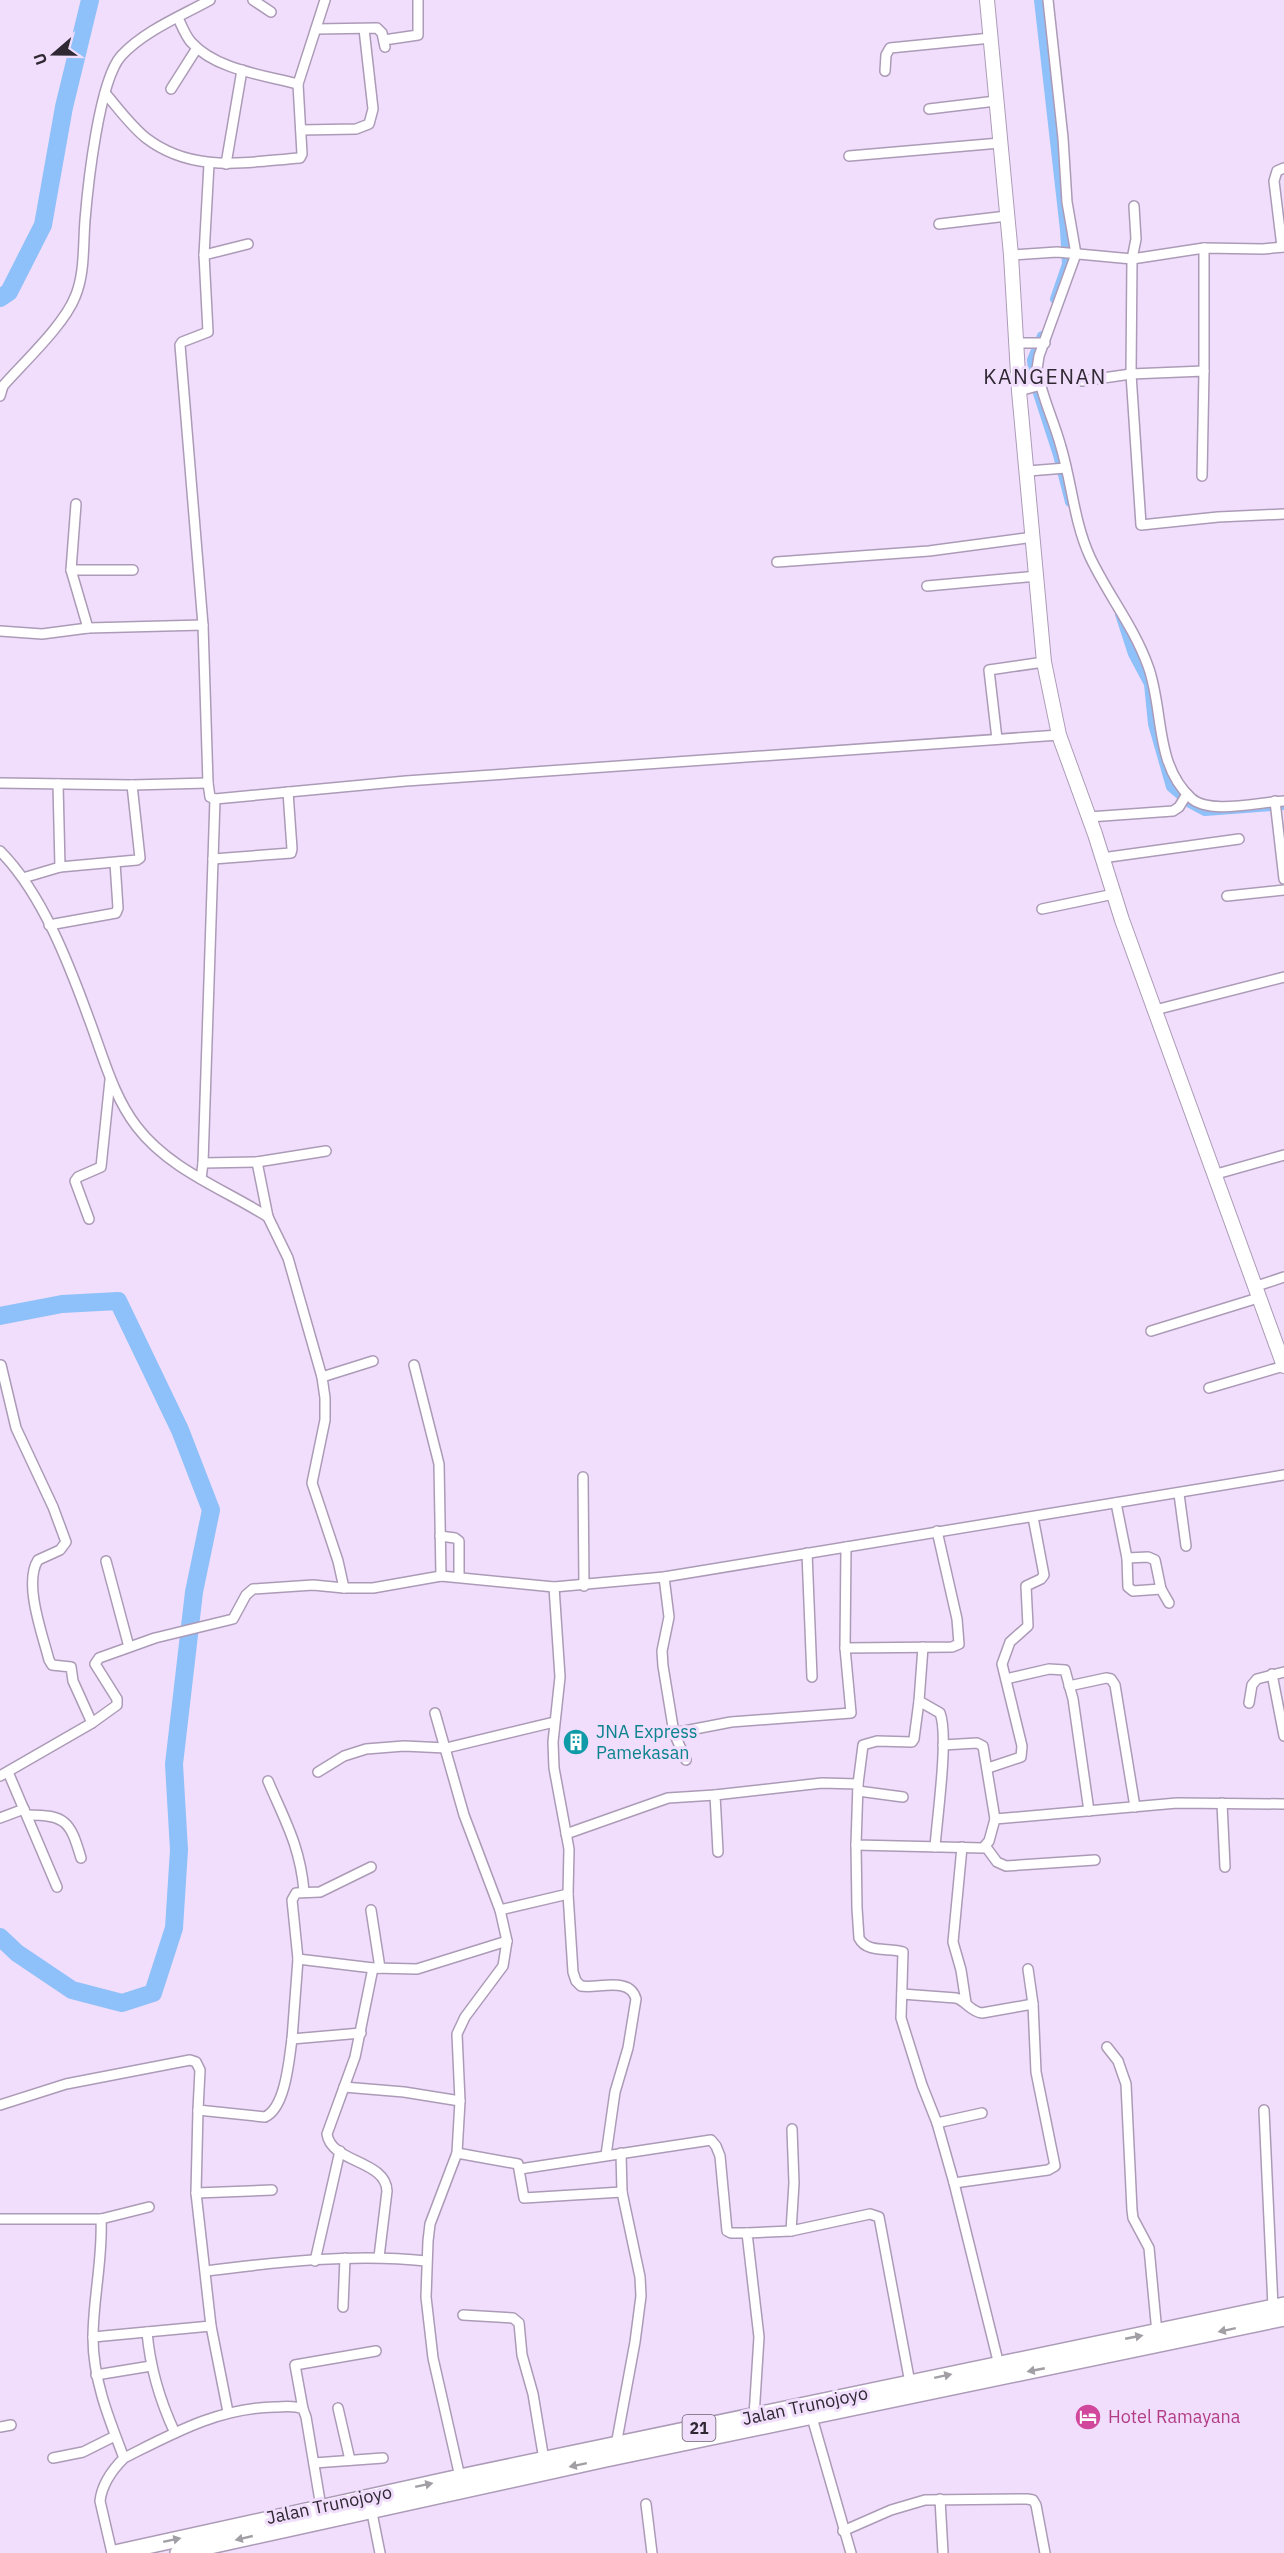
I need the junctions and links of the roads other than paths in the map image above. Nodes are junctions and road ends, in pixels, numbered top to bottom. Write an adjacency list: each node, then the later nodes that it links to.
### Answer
1 (210, 0): 8 (street)
2 (253, 0): 7 (street)
3 (325, 0): 9 (street)
4 (418, 0): 10 (street)
5 (987, 0): 11 (main road)
6 (1048, 0): 32 (street)
7 (271, 12)
8 (178, 18): 12 (street); 17 (street)
9 (316, 29): 10 (street); 15 (street)
10 (364, 29): 20 (street)
11 (991, 38): 14 (street); 18 (main road)
12 (197, 48): 13 (street); 16 (street)
13 (242, 70): 15 (street); 24 (street)
14 (885, 71)
15 (298, 84): 20 (street)
16 (171, 89)
17 (105, 93): 23 (street); 42 (street)
18 (996, 101): 19 (street); 21 (main road)
19 (929, 109)
20 (301, 130): 24 (street)
21 (1000, 143): 22 (street); 27 (main road)
22 (849, 156)
23 (209, 164): 24 (street); 33 (street)
24 (226, 164)
25 (1284, 168): 30 (street)
26 (1134, 206): 35 (street)
27 (1007, 216): 28 (street); 34 (main road)
28 (939, 224)
29 (248, 244): 33 (street)
30 (1283, 247): 31 (street)
31 (1204, 248): 35 (street); 38 (street)
32 (1073, 254): 34 (street); 35 (street); 37 (street)
33 (204, 255): 54 (street)
34 (1011, 255): 36 (main road)
35 (1132, 259): 39 (street)
36 (1015, 343): 37 (street); 41 (main road)
37 (1040, 343): 41 (street)
38 (1204, 371): 39 (street); 45 (street)
39 (1131, 374): 40 (street); 47 (street)
40 (1082, 381)
41 (1032, 387): 43 (street); 44 (main road)
42 (0, 396)
43 (1063, 469): 44 (street); 65 (street)
44 (1028, 471): 48 (main road)
45 (1202, 476)
46 (76, 504): 50 (street)
47 (1284, 514)
48 (1034, 537): 49 (street); 52 (main road)
49 (777, 562)
50 (71, 570): 51 (street); 55 (street)
51 (133, 570)
52 (1037, 576): 53 (street); 57 (main road)
53 (927, 586)
54 (203, 625): 55 (street); 61 (street)
55 (88, 628): 56 (street)
56 (0, 631)
57 (1044, 662): 58 (main road); 59 (street)
58 (1059, 735): 59 (street); 68 (main road)
59 (997, 740): 64 (street)
60 (0, 783): 62 (street)
61 (208, 783): 63 (street); 66 (street)
62 (58, 784): 63 (street); 74 (street)
63 (132, 785): 73 (street)
64 (288, 792): 66 (street); 72 (street)
65 (1185, 798): 67 (street); 68 (street)
66 (215, 799): 72 (street)
67 (1278, 806): 76 (street)
68 (1089, 818): 71 (main road)
69 (1239, 839): 71 (street)
70 (0, 851): 75 (street)
71 (1102, 858): 78 (main road)
72 (213, 859): 88 (street)
73 (115, 863): 74 (street); 81 (street)
74 (60, 867): 75 (street)
75 (23, 878): 81 (street)
76 (1284, 879)
77 (1284, 890): 79 (street)
78 (1114, 894): 80 (street); 83 (main road)
79 (1227, 896)
80 (1042, 909)
81 (49, 925): 84 (street)
82 (1284, 977): 83 (street)
83 (1155, 1010): 89 (main road)
84 (110, 1080): 90 (street); 92 (street)
85 (326, 1151): 87 (street)
86 (1284, 1155): 89 (street)
87 (257, 1162): 88 (street); 91 (street)
88 (203, 1163): 90 (street)
89 (1213, 1175): 94 (main road)
90 (201, 1179): 91 (street)
91 (268, 1217): 100 (street)
92 (89, 1220)
93 (1284, 1277): 94 (street)
94 (1256, 1293): 95 (street); 99 (main road)
95 (1151, 1331)
96 (373, 1361): 100 (street)
97 (1, 1365): 134 (street)
98 (414, 1365): 108 (street)
99 (1284, 1366): 101 (street)
100 (322, 1377): 119 (street)
101 (1209, 1388)
102 (1284, 1475): 104 (street)
103 (583, 1477): 117 (street)
104 (1179, 1494): 105 (street); 109 (street)
105 (1116, 1503): 106 (street); 112 (street)
106 (1032, 1517): 107 (street); 128 (street)
107 (937, 1531): 110 (street); 123 (street)
108 (440, 1536): 114 (street); 115 (street)
109 (1186, 1546)
110 (846, 1547): 111 (street); 124 (street)
111 (807, 1553): 116 (street); 127 (street)
112 (1127, 1558): 120 (street); 120 (street)
113 (106, 1561): 122 (street)
114 (441, 1576): 115 (street); 119 (street)
115 (459, 1577): 118 (street)
116 (664, 1577): 117 (street); 135 (street)
117 (584, 1586): 118 (street)
118 (554, 1587): 133 (street)
119 (344, 1588): 122 (street)
120 (1161, 1589): 121 (street)
121 (1169, 1603)
122 (129, 1647): 134 (street)
123 (923, 1647): 124 (street); 130 (street)
124 (844, 1648): 135 (street)
125 (1284, 1672): 126 (street)
126 (1272, 1674): 131 (street); 136 (street)
127 (812, 1677)
128 (1006, 1679): 129 (street); 140 (street)
129 (1069, 1686): 149 (street); 150 (street)
130 (919, 1701): 137 (street); 144 (street)
131 (1248, 1703)
132 (435, 1713): 138 (street)
133 (554, 1722): 138 (street); 154 (street)
134 (92, 1723): 142 (street)
135 (674, 1733): 139 (street)
136 (1284, 1736)
137 (943, 1745): 140 (street); 156 (street)
138 (446, 1748): 141 (street); 168 (street)
139 (686, 1760)
140 (988, 1768): 153 (street)
141 (318, 1772)
142 (4, 1774): 151 (street)
143 (268, 1781): 165 (street)
144 (858, 1788): 145 (street); 146 (street); 155 (street)
145 (715, 1795): 154 (street); 159 (street)
146 (903, 1797)
147 (1222, 1803): 148 (street); 149 (street); 163 (street)
148 (1284, 1804)
149 (1135, 1807): 150 (street)
150 (1089, 1811): 153 (street)
151 (25, 1812): 152 (street); 160 (street); 164 (street)
152 (0, 1818)
153 (996, 1819): 158 (street)
154 (566, 1834): 166 (street)
155 (856, 1845): 156 (street); 173 (street)
156 (935, 1847): 157 (street)
157 (962, 1847): 158 (street); 174 (street)
158 (986, 1847): 161 (street)
159 (718, 1852)
160 (81, 1858)
161 (1095, 1860)
162 (371, 1867): 165 (street)
163 (1226, 1867)
164 (57, 1887)
165 (304, 1891): 170 (street)
166 (568, 1894): 168 (street); 190 (street)
167 (371, 1910): 171 (street)
168 (500, 1910): 169 (street)
169 (507, 1941): 171 (street); 180 (street)
170 (298, 1959): 171 (street); 177 (street)
171 (377, 1968): 176 (street)
172 (1028, 1969): 175 (street)
173 (902, 1994): 174 (street); 185 (street)
174 (966, 2002): 175 (street)
175 (1033, 2004): 192 (street)
176 (361, 2033): 177 (street); 179 (street)
177 (292, 2038): 182 (street)
178 (1107, 2047): 211 (street)
179 (344, 2087): 180 (street); 187 (street)
180 (460, 2101): 188 (street)
181 (0, 2105): 182 (street)
182 (198, 2110): 195 (street)
183 (1264, 2110): 207 (street)
184 (982, 2113): 185 (street)
185 (937, 2123): 192 (street)
186 (792, 2129): 199 (street)
187 (340, 2151): 201 (street); 203 (street)
188 (457, 2153): 191 (street); 204 (street)
189 (621, 2153): 190 (street); 194 (street); 200 (street)
190 (606, 2155): 191 (street)
191 (520, 2169): 194 (street)
192 (954, 2183): 214 (street)
193 (272, 2190): 195 (street)
194 (622, 2192): 227 (street)
195 (196, 2193): 205 (street)
196 (149, 2207): 198 (street)
197 (0, 2219): 198 (street)
198 (101, 2219): 212 (street)
199 (791, 2231): 200 (street); 217 (street)
200 (747, 2233): 222 (street)
201 (379, 2257): 202 (street); 204 (street)
202 (345, 2259): 203 (street); 206 (street)
203 (315, 2261): 205 (street)
204 (426, 2261): 234 (street)
205 (206, 2271): 209 (street)
206 (343, 2307)
207 (1280, 2310): 211 (highway, Jalan Trunojoyo / 21); 220 (highway, Jalan Trunojoyo / 21, one-way to 220)
208 (463, 2315): 232 (street)
209 (211, 2326): 210 (street); 221 (street)
210 (147, 2332): 212 (street); 215 (street)
211 (1157, 2333): 214 (highway, Jalan Trunojoyo / 21, one-way to 211)
212 (93, 2337): 216 (street)
213 (376, 2350): 219 (street)
214 (999, 2365): 217 (highway, Jalan Trunojoyo / 21, one-way to 214)
215 (151, 2366): 216 (street); 225 (street)
216 (96, 2375): 226 (street)
217 (910, 2383): 220 (highway, Jalan Trunojoyo / 21)
218 (338, 2408): 231 (street)
219 (303, 2409): 221 (street); 233 (street)
220 (810, 2411): 222 (highway, Jalan Trunojoyo / 21); 236 (highway, Jalan Trunojoyo / 21, one-way to 236); 239 (street)
221 (228, 2412): 225 (street)
222 (754, 2416): 227 (highway, Jalan Trunojoyo / 21)
223 (11, 2425): 224 (street)
224 (0, 2427)
225 (176, 2433): 229 (street)
226 (115, 2436): 228 (street); 229 (street)
227 (616, 2445): 232 (highway, Jalan Trunojoyo / 21)
228 (53, 2458)
229 (124, 2458): 242 (street)
230 (383, 2458): 231 (street)
231 (350, 2460): 233 (street)
232 (544, 2460): 234 (highway, Jalan Trunojoyo / 21)
233 (314, 2463): 238 (street)
234 (460, 2477): 236 (highway, Jalan Trunojoyo / 21, one-way to 234)
235 (940, 2499): 239 (street); 245 (street); 246 (street)
236 (370, 2503): 238 (highway, Jalan Trunojoyo / 21); 240 (street); 243 (highway, Jalan Trunojoyo / 21, one-way to 243)
237 (646, 2504): 244 (street)
238 (321, 2507): 242 (highway, Jalan Trunojoyo / 21, one-way to 238)
239 (843, 2531): 241 (street)
240 (379, 2548)
241 (848, 2552)
242 (113, 2553)
243 (178, 2553)
244 (652, 2553)
245 (943, 2553)
246 (1045, 2553)

